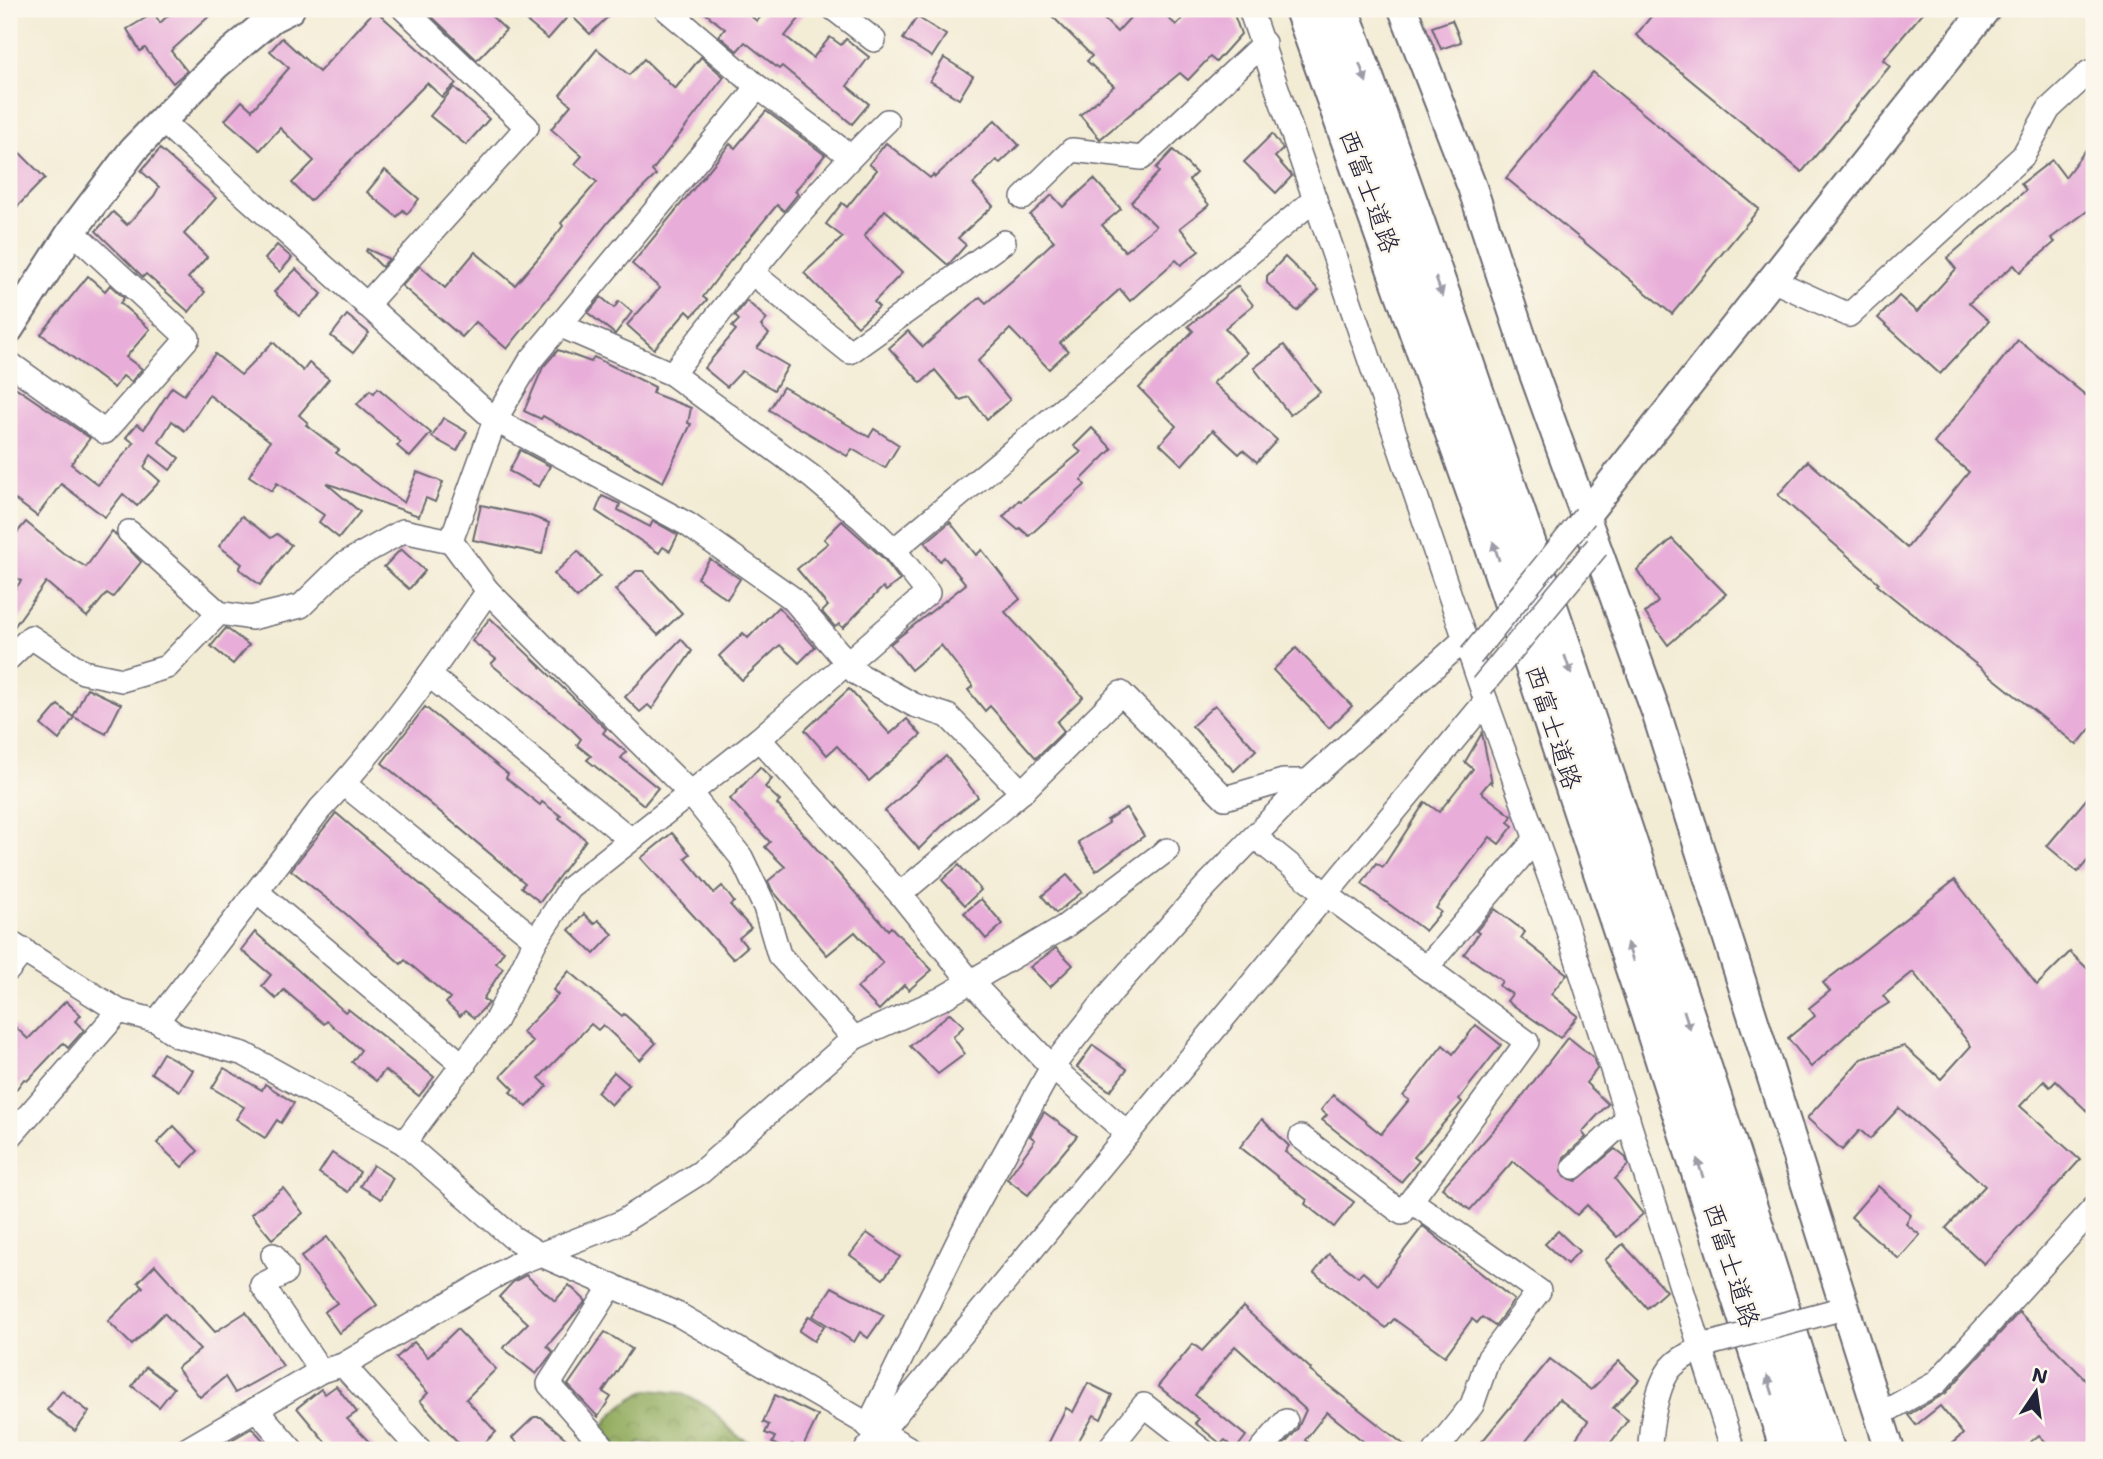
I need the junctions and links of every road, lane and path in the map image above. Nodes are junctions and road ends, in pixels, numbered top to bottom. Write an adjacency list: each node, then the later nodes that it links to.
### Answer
1 (290, 9): 14 (street)
2 (404, 9): 23 (street)
3 (666, 9): 13 (street)
4 (834, 9): 10 (street)
5 (1250, 9): 11 (street)
6 (1304, 9): 93 (highway, 西富士道路, one-way to 6)
7 (1339, 9): 94 (highway, 西富士道路, one-way to 94)
8 (1403, 9): 29 (street)
9 (1986, 9): 22 (street)
10 (874, 40)
11 (1264, 43): 17 (street); 18 (street)
12 (2093, 72): 22 (street)
13 (758, 87): 16 (street); 24 (street)
14 (161, 120): 19 (street); 23 (street)
15 (887, 121): 16 (street)
16 (850, 156): 21 (street)
17 (1023, 198)
18 (1315, 199): 33 (street); 36 (street)
19 (72, 231): 25 (street); 26 (street)
20 (1004, 242): 21 (street)
21 (751, 272): 27 (street)
22 (1772, 280): 29 (street)
23 (366, 305): 28 (street)
24 (559, 325): 27 (street); 28 (street)
25 (9, 329)
26 (9, 363)
27 (672, 374): 33 (street)
28 (495, 420): 31 (street); 38 (street)
29 (1585, 516): 32 (street); 36 (street, bridge)
30 (129, 532): 35 (street)
31 (451, 541): 34 (street); 35 (street)
32 (1597, 547): 40 (street, bridge); 74 (street)
33 (894, 550): 38 (street)
34 (488, 591): 39 (street); 45 (street)
35 (219, 613): 37 (street)
36 (1468, 647): 40 (street); 42 (street)
37 (9, 658)
38 (848, 662): 41 (street); 44 (street)
39 (429, 675): 43 (street); 47 (street)
40 (1484, 694): 48 (street); 52 (street)
41 (759, 739): 45 (street); 51 (street)
42 (1308, 781): 44 (street); 46 (street)
43 (344, 784): 50 (street); 53 (street)
44 (1022, 792): 51 (street)
45 (690, 793): 47 (street); 60 (street)
46 (1255, 837): 52 (street); 62 (street)
47 (630, 839): 53 (street)
48 (1535, 840): 55 (street); 63 (street)
49 (1167, 850): 57 (street)
50 (257, 892): 59 (street); 61 (street)
51 (900, 894): 57 (street)
52 (1327, 895): 55 (street); 64 (street)
53 (536, 940): 61 (street)
54 (17, 946): 56 (street); 58 (street)
55 (1426, 968): 69 (street)
56 (9, 969)
57 (970, 981): 60 (street); 62 (street)
58 (119, 1012): 59 (street); 66 (street)
59 (157, 1021): 67 (street)
60 (854, 1038): 71 (street)
61 (464, 1066): 67 (street)
62 (1052, 1067): 64 (street); 81 (street)
63 (1628, 1118): 68 (street); 75 (street)
64 (1128, 1134): 81 (street)
65 (1301, 1137): 69 (street)
66 (9, 1138)
67 (404, 1143): 71 (street)
68 (1574, 1167)
69 (1411, 1201): 90 (street)
70 (2094, 1208): 79 (street)
71 (539, 1254): 73 (street); 76 (street)
72 (273, 1255): 77 (street)
73 (612, 1285): 81 (street); 82 (street)
74 (1839, 1310): 75 (street, bridge); 79 (street)
75 (1707, 1346): 91 (street); 92 (street)
76 (343, 1365): 77 (street); 85 (street)
77 (321, 1371): 78 (street)
78 (256, 1409): 83 (street); 84 (street)
79 (1879, 1415): 95 (street)
80 (1286, 1420): 89 (street)
81 (871, 1437): 86 (street)
82 (602, 1446)
83 (186, 1450)
84 (292, 1450)
85 (420, 1450)
86 (912, 1450)
87 (1108, 1450): 88 (street)
88 (1202, 1450)
89 (1261, 1450)
90 (1436, 1450)
91 (1650, 1450)
92 (1733, 1450)
93 (1790, 1450)
94 (1825, 1450)
95 (1890, 1450)

